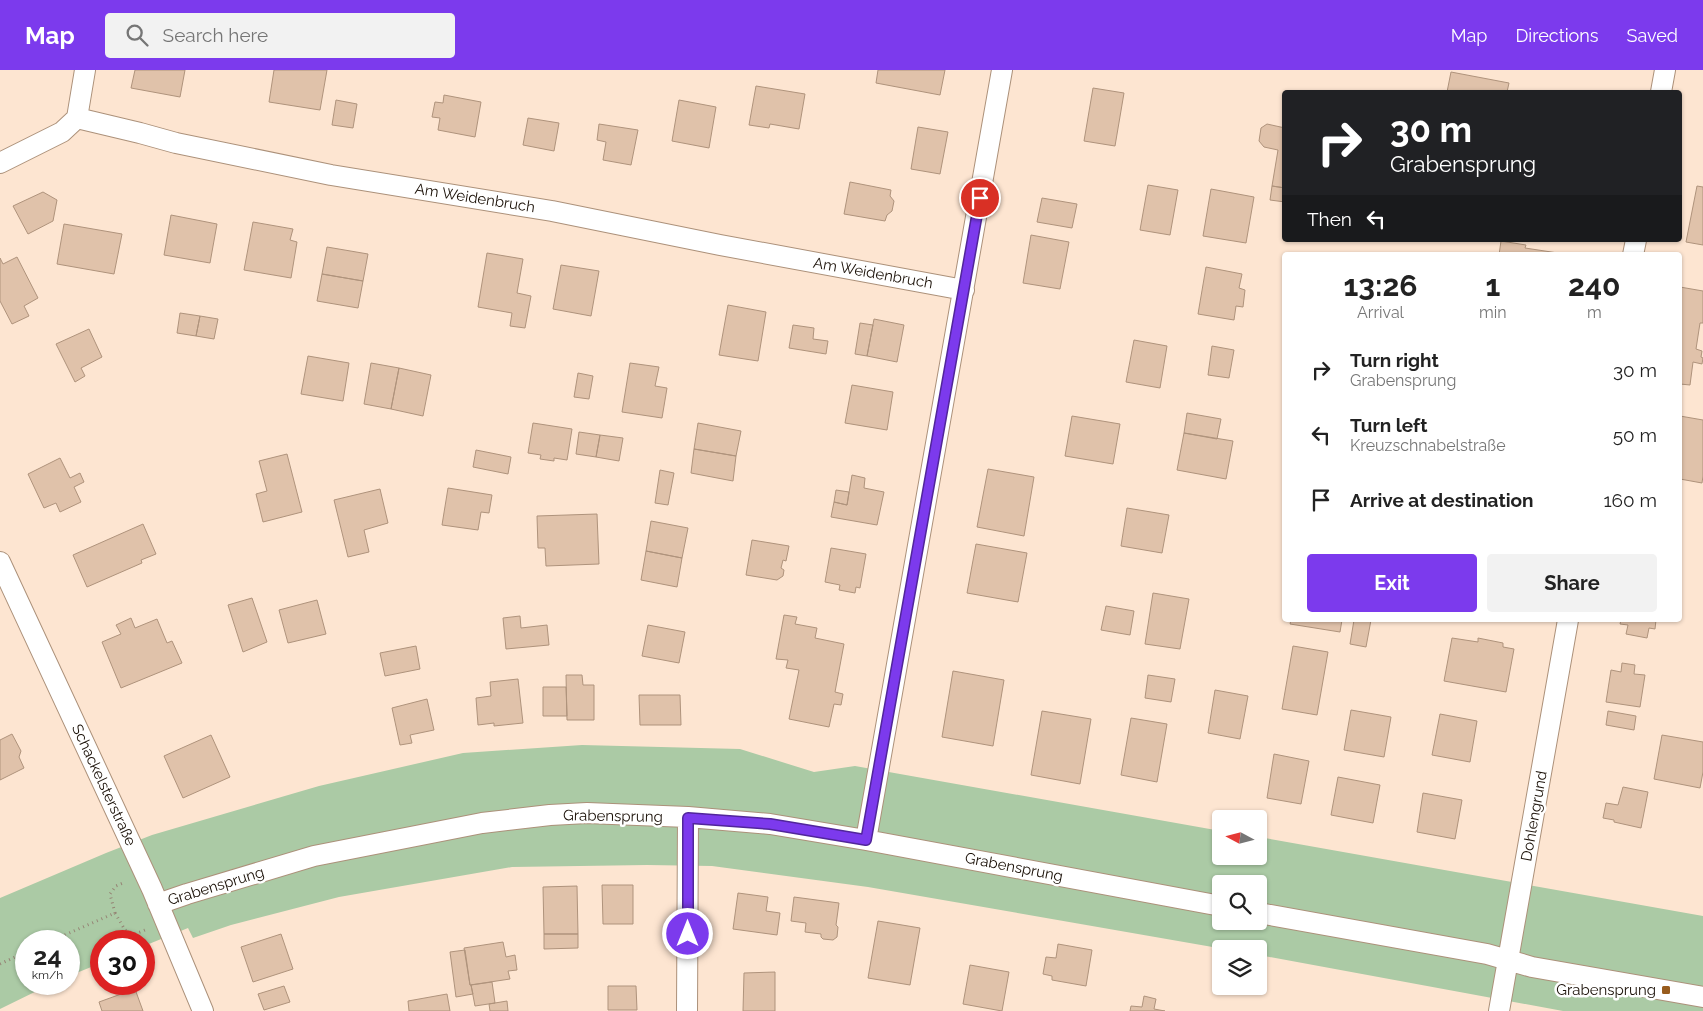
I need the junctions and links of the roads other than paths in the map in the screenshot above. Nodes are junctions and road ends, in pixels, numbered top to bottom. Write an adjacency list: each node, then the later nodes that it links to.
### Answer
1 (85, 70): 5 (street)
2 (1002, 70): 7 (street)
3 (1665, 70): 4 (street)
4 (1661, 90)
5 (77, 118): 6 (street); 7 (street, Am Weidenbruch)
6 (0, 163)
7 (964, 290): 11 (street)
8 (0, 562): 12 (street, Schackelsterstraße)
9 (1568, 622): 15 (street, Dohlengrund)
10 (688, 818): 11 (street, Grabensprung); 12 (street, Grabensprung); 18 (street)
11 (866, 840): 13 (street, Grabensprung)
12 (158, 904): 17 (street, Schackelsterstraße)
13 (1212, 904)
14 (1267, 913): 15 (street)
15 (1507, 960): 16 (street); 19 (street, Dohlengrund)
16 (1703, 997)
17 (203, 1011)
18 (687, 1011)
19 (1499, 1011)

